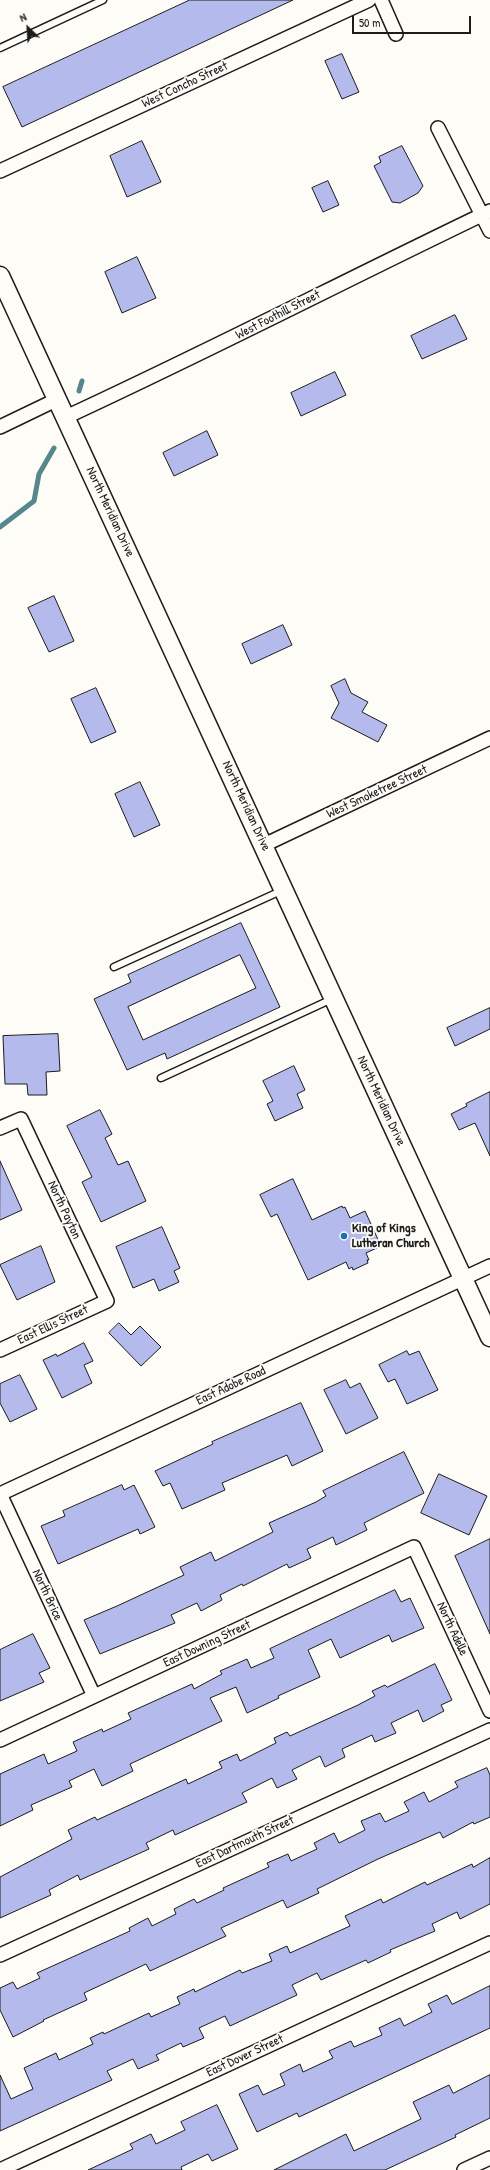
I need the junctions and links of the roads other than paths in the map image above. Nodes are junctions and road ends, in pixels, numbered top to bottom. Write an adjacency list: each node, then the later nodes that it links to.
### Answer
1 (103, 0): 5 (lane)
2 (369, 0): 7 (street, West Concho Street)
3 (380, 0): 4 (street)
4 (396, 34)
5 (0, 48)
6 (438, 128): 8 (street)
7 (0, 171)
8 (486, 213): 9 (street); 12 (street, West Foothill Street)
9 (490, 231)
10 (1, 280): 11 (street, North Meridian Drive)
11 (58, 399): 12 (street, North Meridian Drive); 13 (street)
12 (66, 417): 15 (street, North Meridian Drive)
13 (0, 427)
14 (490, 738): 15 (street, West Smoketree Street)
15 (264, 845): 16 (street, North Meridian Drive)
16 (284, 889): 17 (lane); 18 (street, North Meridian Drive)
17 (114, 967)
18 (334, 998): 19 (lane); 22 (street, North Meridian Drive)
19 (161, 1078)
20 (0, 1128): 23 (street, North Payton)
21 (490, 1266): 22 (street, East Adobe Road)
22 (463, 1279): 24 (street, North Meridian Drive); 26 (street, East Adobe Road)
23 (107, 1301): 25 (street, East Ellis Street)
24 (490, 1337)
25 (0, 1350)
26 (0, 1494): 28 (street, North Brice)
27 (414, 1547): 28 (street, East Downing Street); 29 (street, North Adelle)
28 (94, 1696): 31 (street, East Downing Street)
29 (490, 1711)
30 (490, 1730): 33 (street, East Dartmouth Street)
31 (0, 1740)
32 (490, 1943): 35 (street, East Dover Street)
33 (0, 1955)
34 (490, 2158): 36 (street)
35 (0, 2170)
36 (464, 2170)

